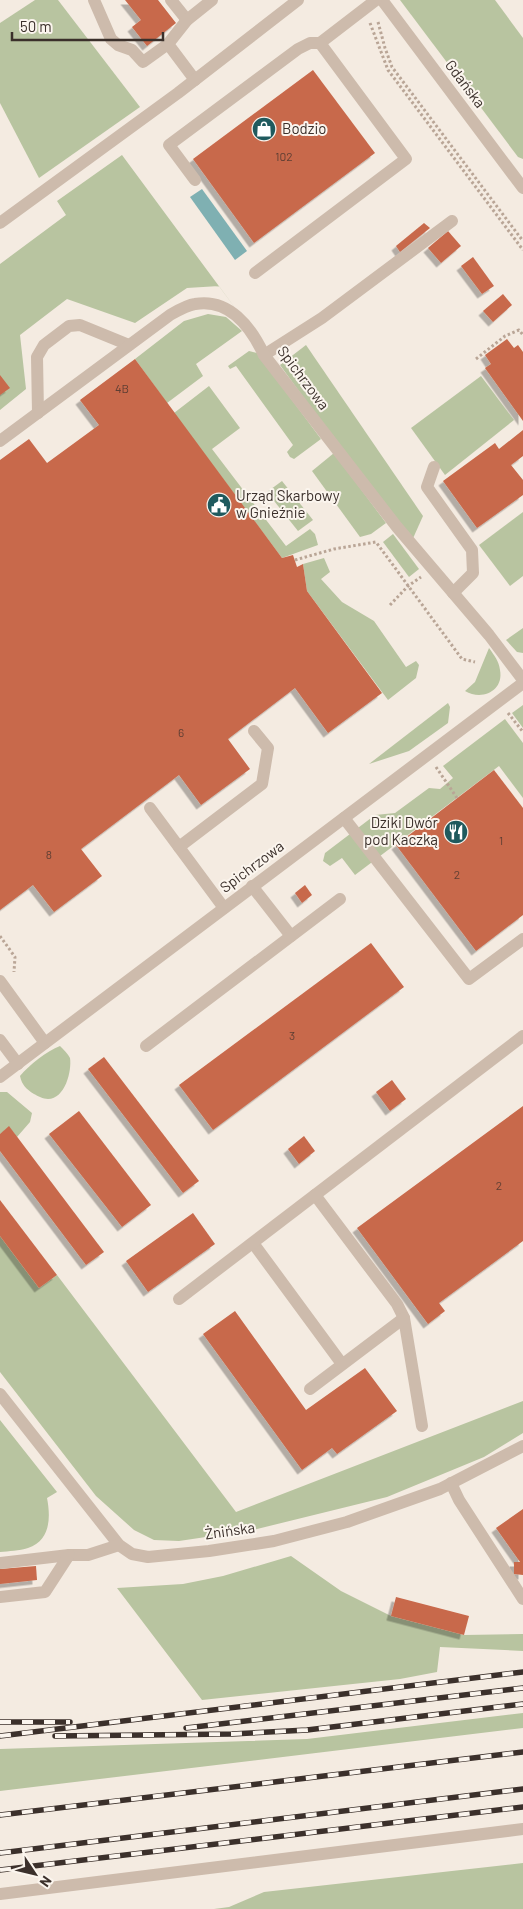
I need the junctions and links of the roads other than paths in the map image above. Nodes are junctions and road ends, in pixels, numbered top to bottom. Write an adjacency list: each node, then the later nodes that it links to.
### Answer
1 (94, 0): 9 (street)
2 (212, 0): 7 (street)
3 (298, 0): 10 (street)
4 (376, 0): 8 (street)
5 (382, 0): 12 (street, Gdańska)
6 (176, 2): 7 (street)
7 (187, 20): 9 (street)
8 (320, 43): 11 (street); 15 (street)
9 (168, 44): 10 (street)
10 (195, 80): 14 (street)
11 (195, 180)
12 (523, 188)
13 (452, 222): 17 (street)
14 (0, 223)
15 (254, 273)
16 (129, 345): 17 (street, Spichrzowa); 18 (street, Spichrzowa); 18 (street)
17 (264, 355): 21 (street, Spichrzowa)
18 (38, 413): 19 (street, Spichrzowa)
19 (0, 441)
20 (434, 467): 21 (street)
21 (453, 593): 22 (street, Spichrzowa)
22 (523, 681): 25 (street, Spichrzowa)
23 (254, 731): 26 (street)
24 (150, 808): 26 (street)
25 (344, 818): 27 (street, Spichrzowa); 31 (street)
26 (179, 847): 29 (street)
27 (252, 886): 29 (street, Spichrzowa); 30 (street)
28 (340, 899): 30 (street)
29 (224, 908): 35 (street, Spichrzowa)
30 (291, 936): 36 (street)
31 (523, 939)
32 (0, 981): 35 (street)
33 (523, 1036): 39 (street)
34 (0, 1040): 37 (street)
35 (45, 1043): 37 (street, Spichrzowa)
36 (146, 1046)
37 (18, 1064): 38 (street, Spichrzowa)
38 (0, 1077)
39 (315, 1195): 40 (street); 42 (street)
40 (253, 1243): 41 (street); 43 (street)
41 (179, 1299)
42 (404, 1318): 43 (street); 46 (street)
43 (342, 1364): 44 (street)
44 (310, 1389)
45 (0, 1394): 49 (street, Żnińska)
46 (422, 1426)
47 (523, 1446): 48 (street, Żnińska)
48 (451, 1483): 49 (street, Żnińska); 53 (street)
49 (119, 1546): 50 (street)
50 (69, 1556): 51 (street); 52 (street)
51 (0, 1563)
52 (0, 1597)
53 (523, 1599)
54 (523, 1830): 55 (street)
55 (0, 1894)

